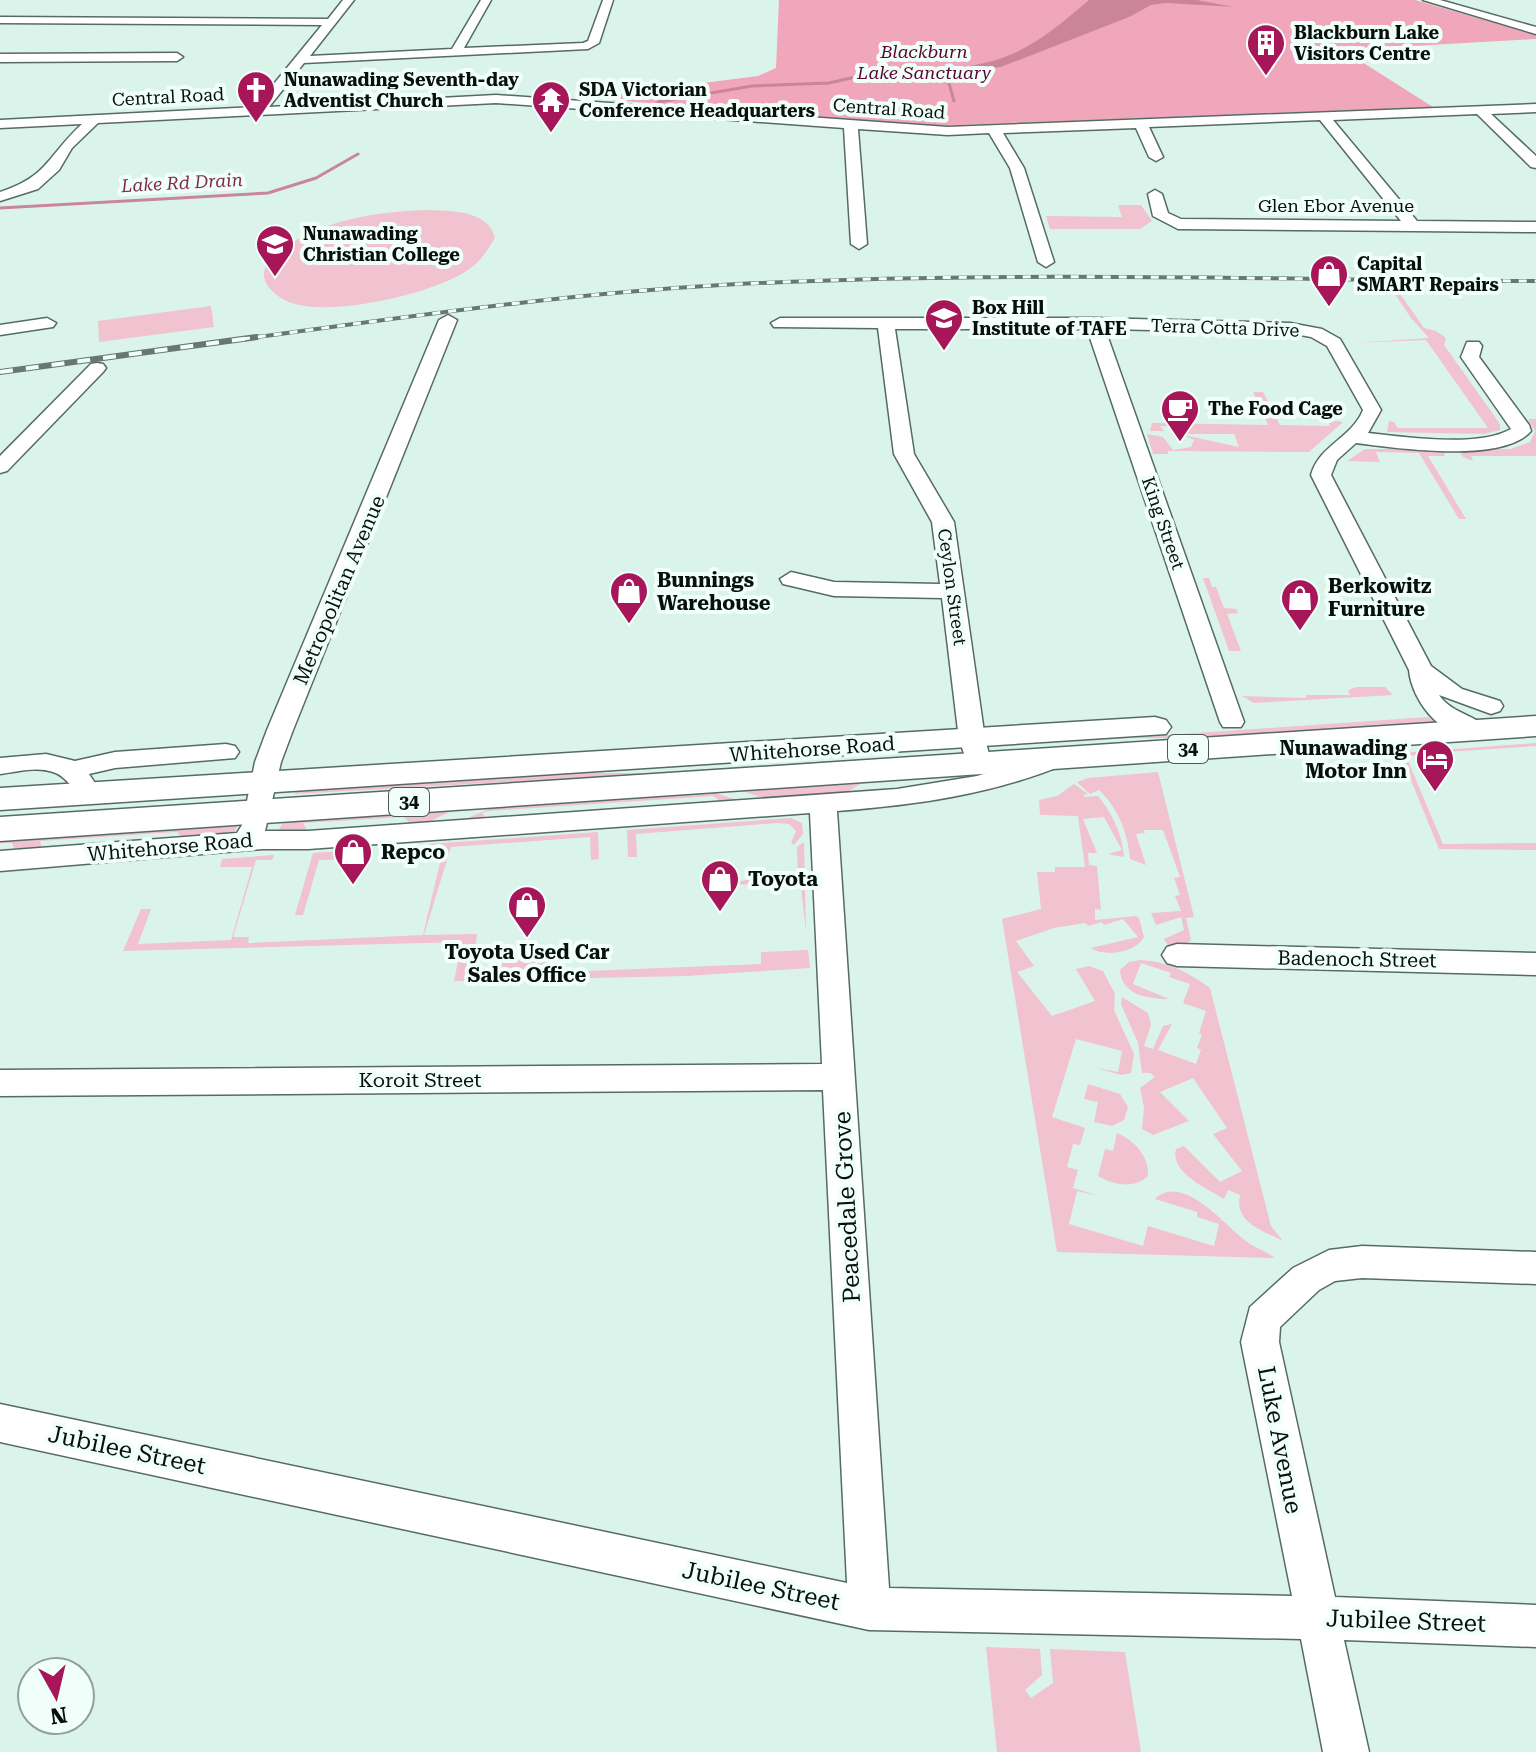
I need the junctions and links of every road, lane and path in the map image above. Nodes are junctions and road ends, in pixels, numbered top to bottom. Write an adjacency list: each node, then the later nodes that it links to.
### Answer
1 (349, 0): 8 (street)
2 (486, 0): 10 (street)
3 (608, 0): 10 (street)
4 (1428, 0): 6 (street)
5 (1524, 11): 6 (street)
6 (1491, 18): 9 (street)
7 (0, 20): 8 (street)
8 (330, 22): 13 (street)
9 (1536, 31)
10 (456, 52): 13 (street)
11 (177, 57): 12 (street)
12 (0, 58)
13 (300, 60): 15 (street)
14 (1536, 108): 16 (street, Central Road)
15 (259, 111): 18 (street, Central Road); 21 (street, Central Road)
16 (1481, 111): 17 (street, Central Road); 24 (street)
17 (1324, 117): 20 (street, Central Road); 27 (street)
18 (95, 119): 19 (street, Central Road); 26 (street)
19 (0, 124)
20 (1141, 124): 22 (street, Central Road); 23 (street)
21 (851, 125): 22 (street, Central Road); 29 (street)
22 (994, 130): 30 (street)
23 (1156, 157)
24 (1536, 164)
25 (1155, 194): 27 (street, Glen Ebor Avenue)
26 (0, 197)
27 (1413, 226): 28 (street, Glen Ebor Avenue)
28 (1536, 227)
29 (859, 244)
30 (1046, 262)
31 (448, 320): 56 (street, Metropolitan Avenue)
32 (47, 323): 36 (street)
33 (780, 323): 34 (street, Terra Cotta Drive)
34 (886, 323): 35 (street, Terra Cotta Drive); 42 (street, Ceylon Street)
35 (1094, 323): 39 (street, Terra Cotta Drive); 47 (street, King Street)
36 (0, 330)
37 (1473, 346): 39 (street)
38 (97, 368): 40 (street)
39 (1353, 437): 43 (street, Terra Cotta Drive)
40 (0, 467)
41 (791, 579): 42 (street)
42 (953, 591): 51 (street, Ceylon Street)
43 (1421, 670): 45 (street, Terra Cotta Drive); 46 (street, Terra Cotta Drive)
44 (1536, 703): 46 (main road, Whitehorse Road / 34)
45 (1434, 710): 46 (main road, Whitehorse Road / 34); 47 (main road, Whitehorse Road / 34)
46 (1483, 718): 48 (main road, Whitehorse Road / 34); 52 (main road, Whitehorse Road / 34)
47 (1232, 722): 51 (main road, Whitehorse Road / 34)
48 (1536, 726)
49 (849, 747): 51 (main road, Whitehorse Road / 34); 54 (main road); 56 (main road, Whitehorse Road / 34)
50 (226, 752): 55 (street, Whitehorse Road)
51 (976, 752): 52 (main road, Whitehorse Road / 34); 54 (main road, Whitehorse Road / 34)
52 (1054, 759): 58 (street, Whitehorse Road)
53 (0, 766): 55 (street, Whitehorse Road)
54 (884, 772): 56 (main road, Whitehorse Road / 34)
55 (80, 782): 56 (main road, Whitehorse Road / 34); 57 (main road, Whitehorse Road / 34)
56 (261, 797): 59 (main road, Whitehorse Road / 34); 60 (street, Metropolitan Avenue)
57 (0, 799)
58 (823, 805): 60 (street, Whitehorse Road); 64 (street, Peacedale Grove)
59 (0, 829)
60 (221, 844): 61 (street, Whitehorse Road)
61 (0, 861)
62 (1177, 955): 63 (street, Badenoch Street)
63 (1536, 964)
64 (839, 1077): 65 (street, Koroit Street); 68 (street, Peacedale Grove)
65 (0, 1083)
66 (1536, 1268): 69 (street, Luke Avenue)
67 (0, 1423): 68 (street, Jubilee Street)
68 (869, 1609): 69 (street, Jubilee Street)
69 (1316, 1618): 70 (street, Jubilee Street); 71 (street, Luke Avenue)
70 (1536, 1626)
71 (1346, 1752)

